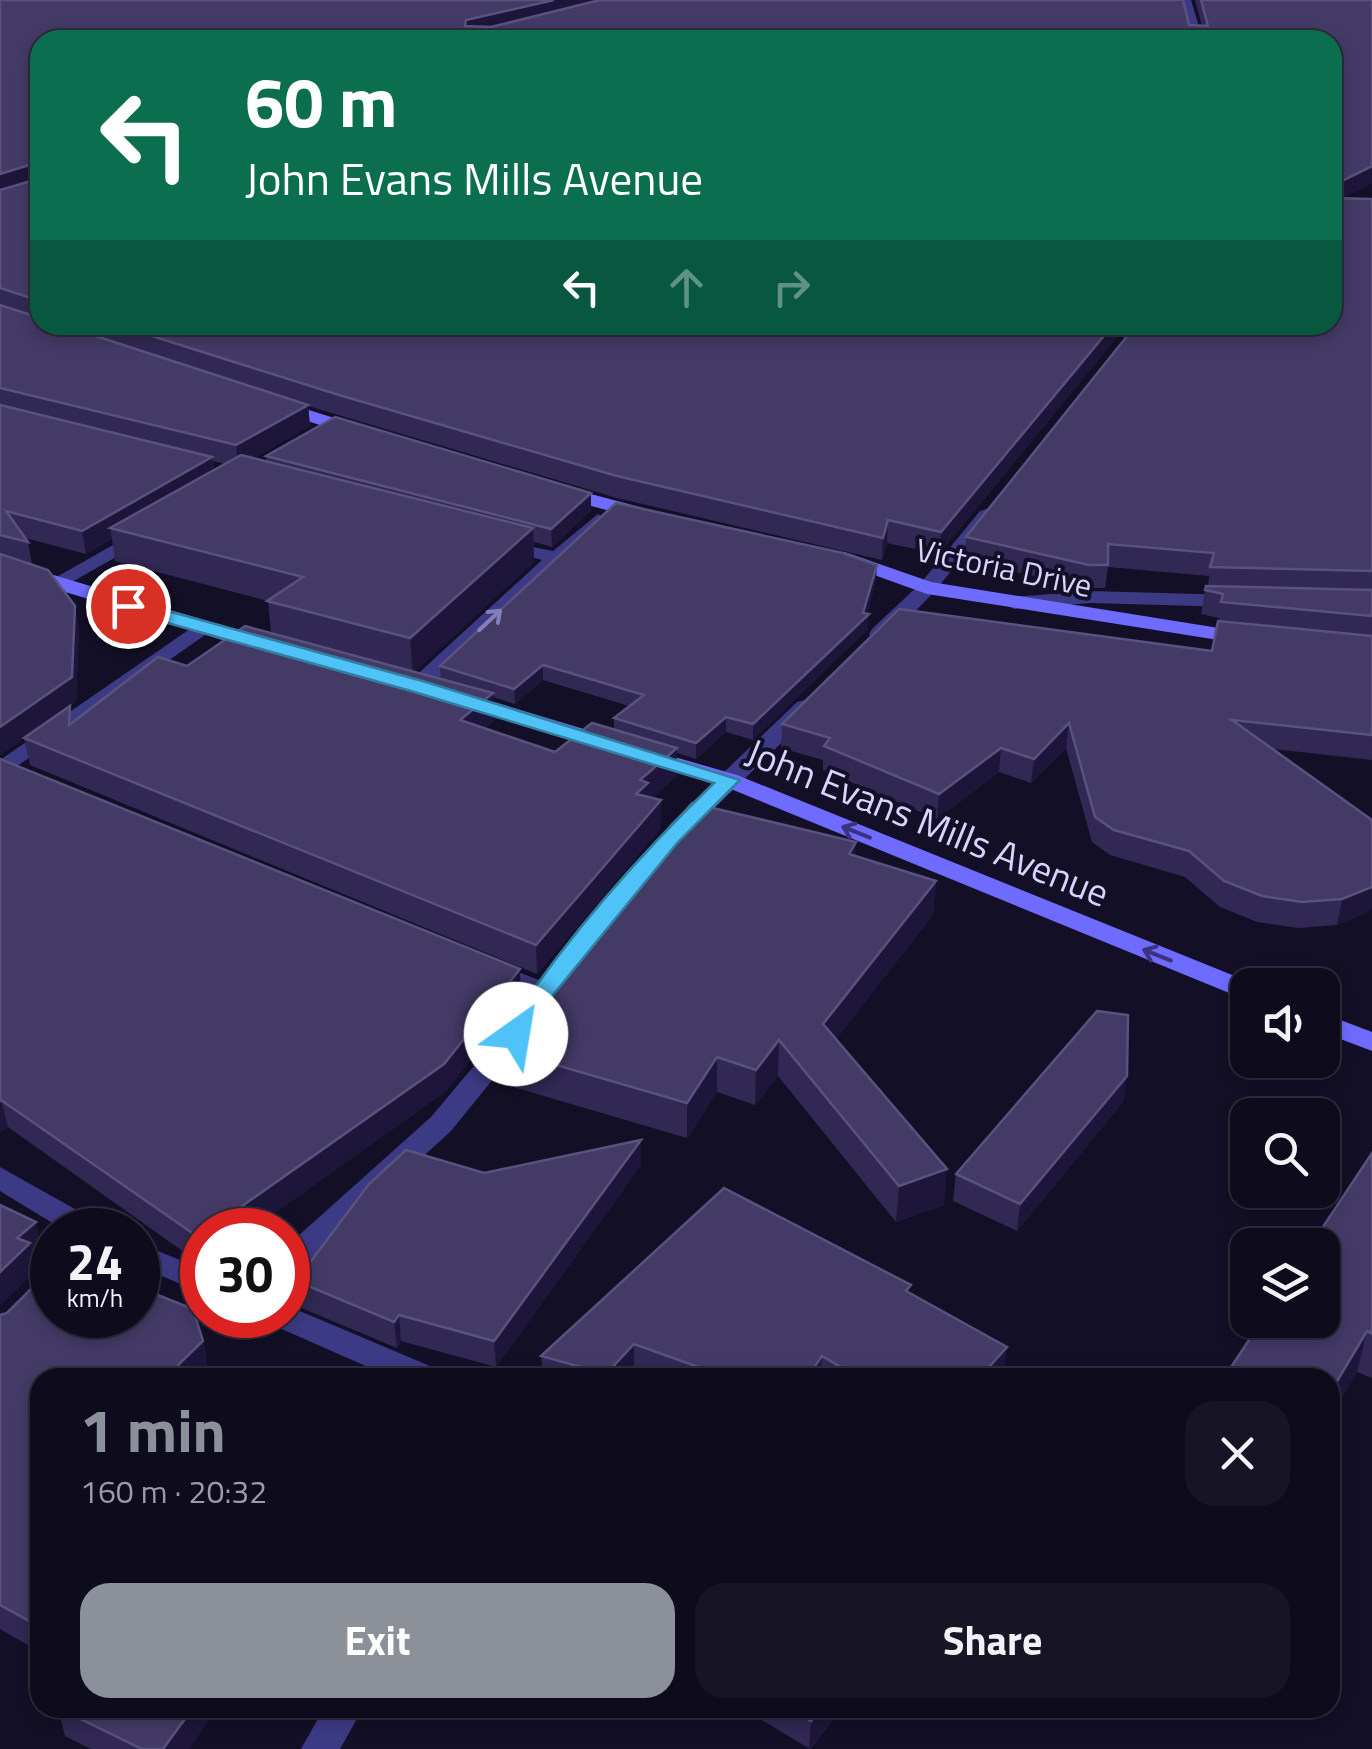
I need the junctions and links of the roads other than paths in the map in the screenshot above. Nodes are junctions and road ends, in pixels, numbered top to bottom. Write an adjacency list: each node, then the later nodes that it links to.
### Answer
1 (1185, 0): 2 (street)
2 (1194, 30)
3 (265, 401): 4 (street)
4 (334, 424): 5 (street); 6 (street)
5 (371, 435)
6 (303, 442)
7 (538, 485): 9 (street)
8 (1001, 497): 17 (street)
9 (612, 508): 10 (street); 14 (street)
10 (666, 519)
11 (160, 524): 16 (street)
12 (483, 539): 14 (street)
13 (830, 555): 17 (street, Victoria Drive)
14 (557, 558): 26 (street, John Evans Mills Avenue, one-way to 14)
15 (0, 565): 16 (street)
16 (56, 582): 20 (street)
17 (927, 588): 19 (street, Victoria Drive); 23 (street)
18 (1259, 602): 19 (street)
19 (1014, 603): 21 (street, Victoria Drive)
20 (200, 628): 22 (street); 25 (street)
21 (1278, 642)
22 (291, 652)
23 (856, 657)
24 (828, 684): 26 (street)
25 (2, 770): 27 (street)
26 (729, 780): 28 (street); 30 (street, John Evans Mills Avenue, one-way to 26)
27 (41, 783)
28 (658, 853)
29 (472, 961): 35 (street)
30 (1230, 985)
31 (1340, 1029): 32 (street)
32 (1372, 1042)
33 (0, 1177): 34 (street)
34 (51, 1208)
35 (310, 1242)
36 (310, 1328): 37 (street)
37 (403, 1368)
38 (338, 1718): 39 (street)
39 (320, 1749)

